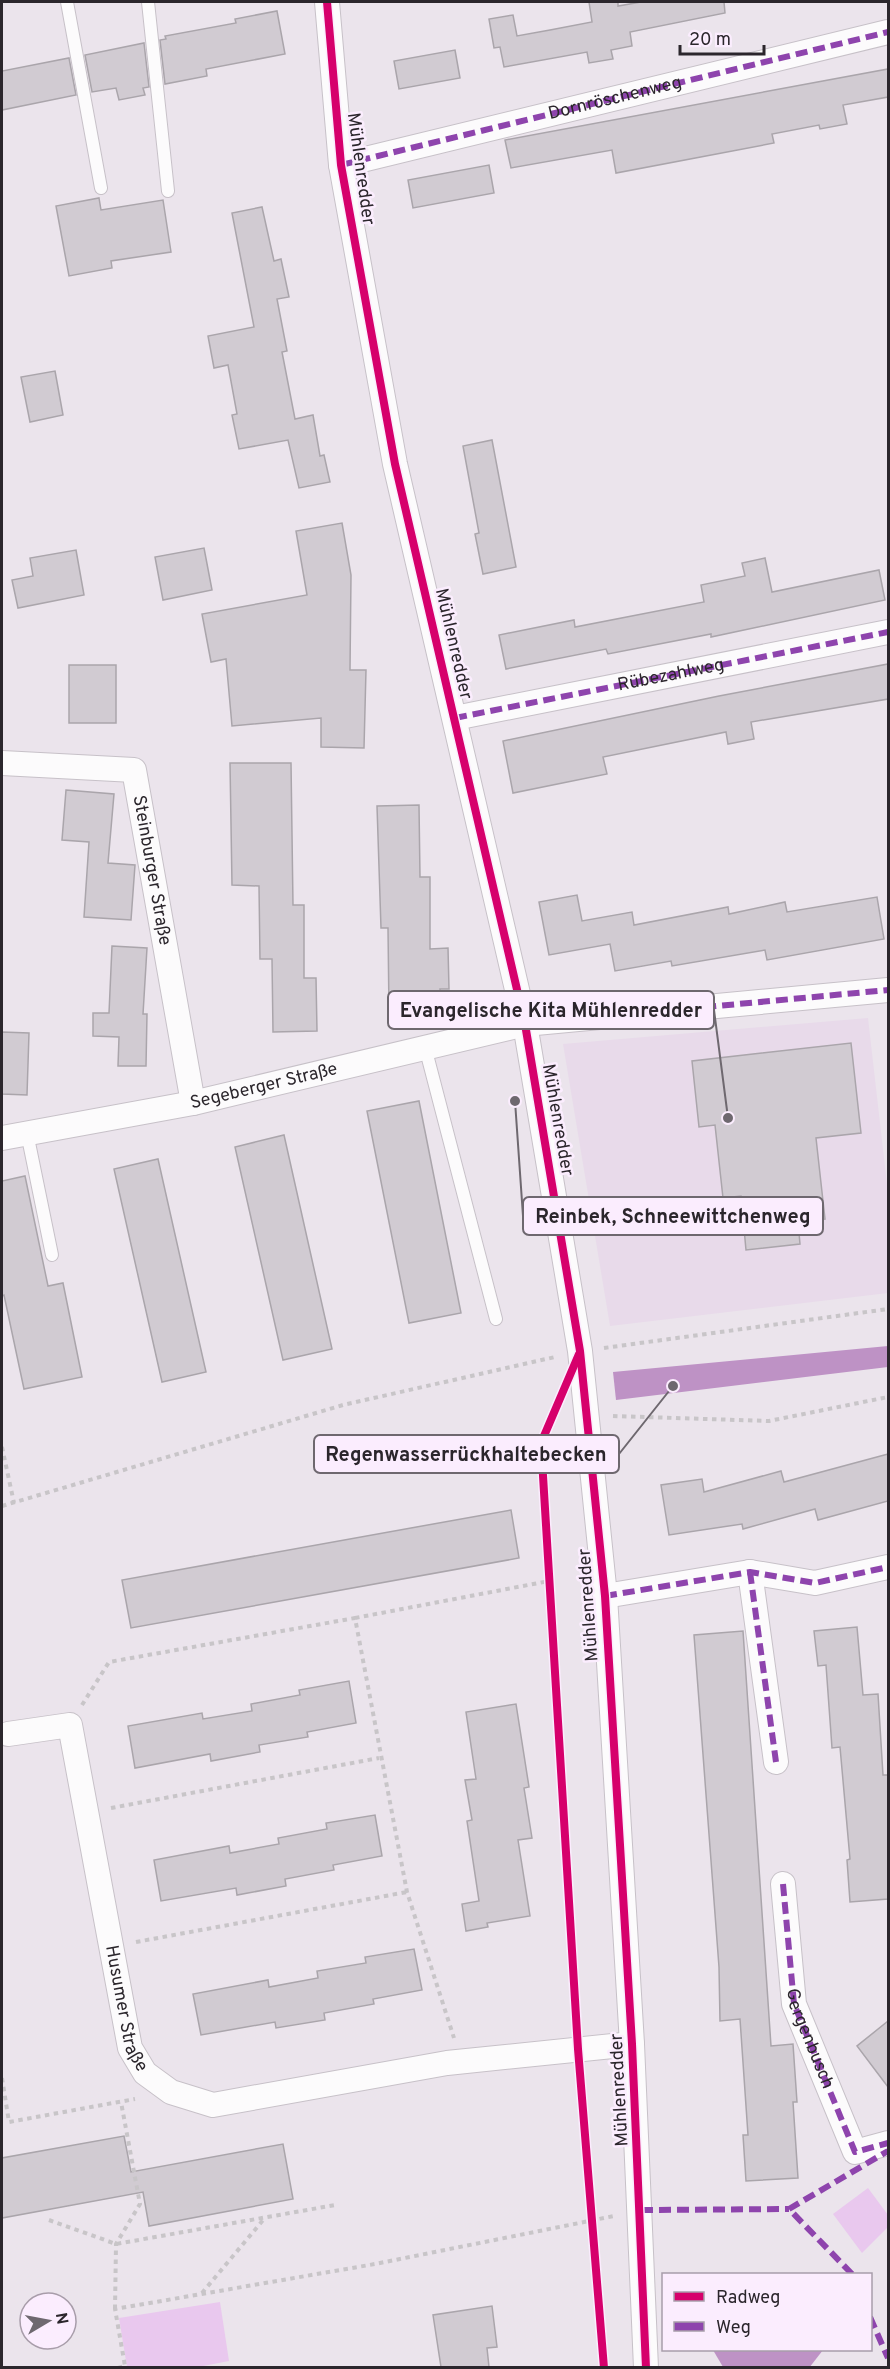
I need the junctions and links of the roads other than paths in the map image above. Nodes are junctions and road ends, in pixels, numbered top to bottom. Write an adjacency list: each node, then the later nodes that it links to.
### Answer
1 (67, 2): 6 (lane)
2 (148, 2): 7 (lane)
3 (327, 2): 5 (street, Mühlenredder)
4 (888, 32): 5 (street, Dornröschenweg)
5 (341, 165): 9 (street, Mühlenredder)
6 (100, 188)
7 (168, 191)
8 (888, 632): 9 (street, Rübezahlweg)
9 (455, 718): 12 (street, Mühlenredder)
10 (2, 763): 14 (street, Steinburger Straße)
11 (888, 990): 12 (street, Segeberger Straße)
12 (525, 1024): 13 (street, Segeberger Straße); 21 (street, Mühlenredder)
13 (425, 1047): 14 (street, Segeberger Straße); 18 (lane)
14 (193, 1103): 15 (street, Segeberger Straße)
15 (27, 1133): 16 (street, Segeberger Straße); 17 (lane)
16 (2, 1138)
17 (52, 1255)
18 (496, 1319)
19 (888, 1567): 20 (street)
20 (750, 1572): 21 (street); 23 (street)
21 (605, 1596): 25 (street, Mühlenredder)
22 (8, 1734): 25 (street, Husumer Straße)
23 (776, 1762)
24 (783, 1884): 26 (street, Gergenbusch)
25 (632, 2044): 27 (street, Mühlenredder)
26 (888, 2143)
27 (646, 2367)

